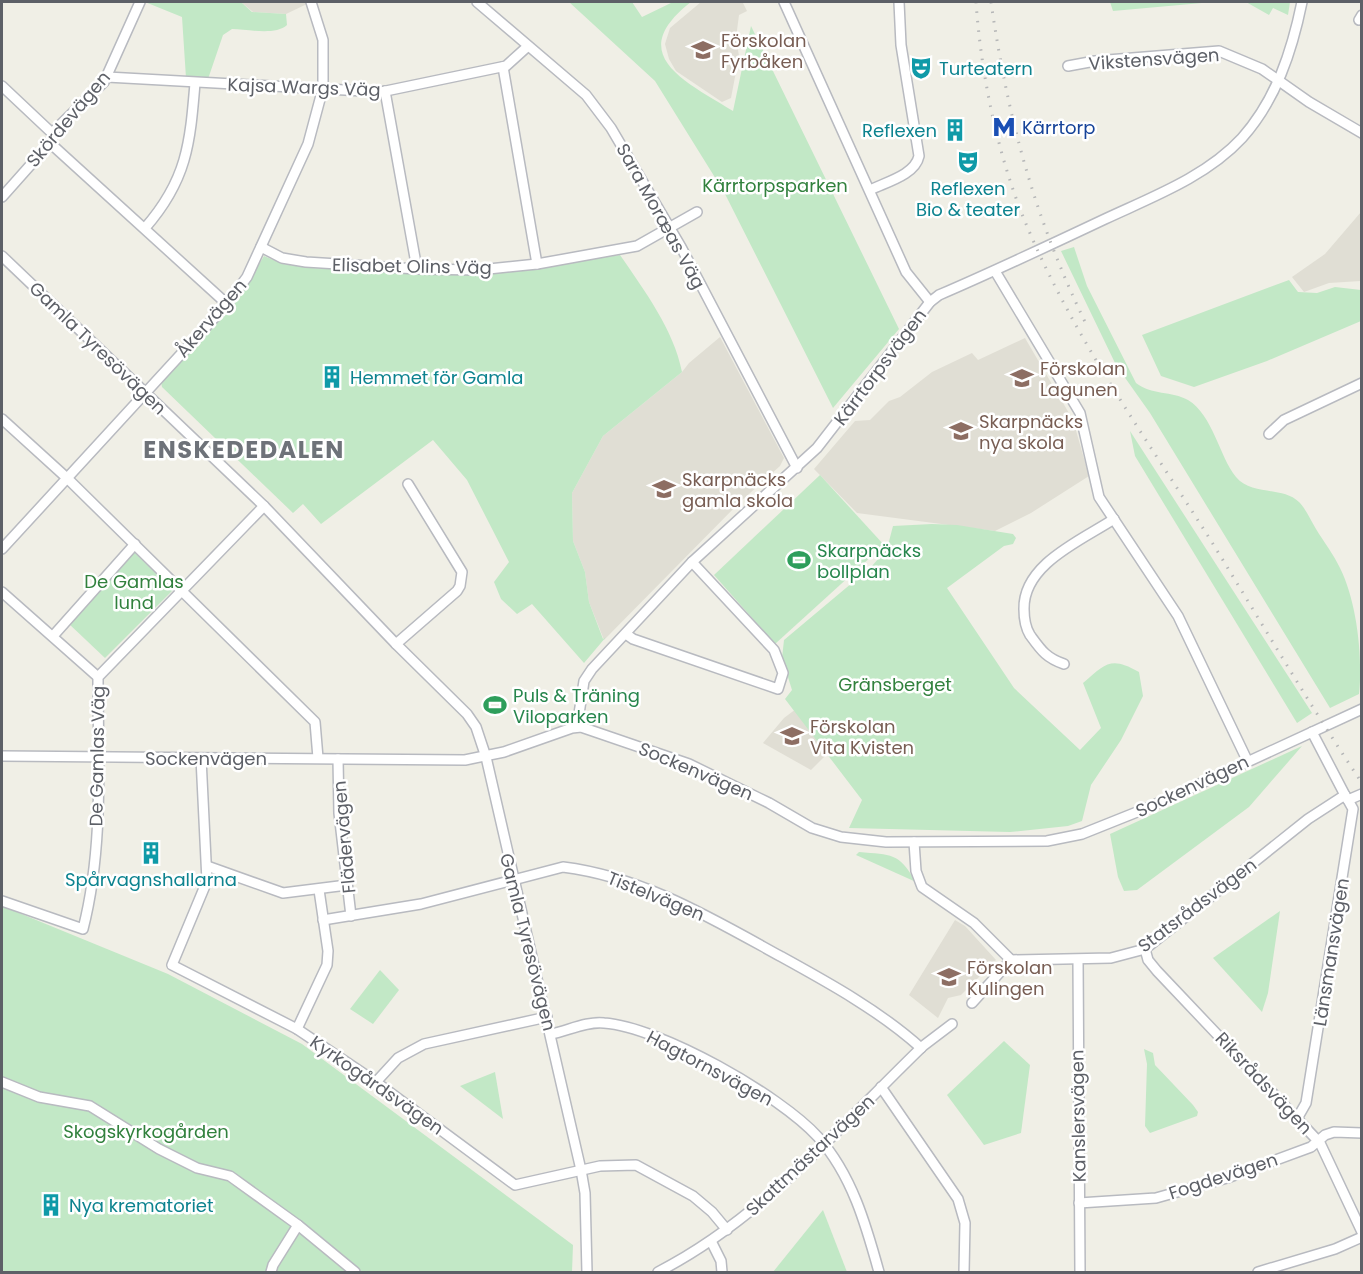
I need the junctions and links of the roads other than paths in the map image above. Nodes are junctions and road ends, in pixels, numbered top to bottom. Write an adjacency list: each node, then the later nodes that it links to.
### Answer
1 (140, 2): 10 (street, Skördevägen)
2 (311, 2): 14 (street, Åkervägen)
3 (477, 2): 7 (street, Sara Moræas Väg)
4 (784, 2): 18 (street)
5 (899, 2): 18 (street)
6 (1302, 2): 11 (street, Kärrtorpsvägen)
7 (527, 47): 9 (street, Kajsa Wargs Väg); 22 (street, Sara Moræas Väg)
8 (1068, 66): 11 (street, Vikstensvägen)
9 (503, 67): 15 (street, Kajsa Wargs Väg); 25 (street)
10 (107, 77): 12 (street, Kajsa Wargs Väg); 17 (street, Skördevägen)
11 (1279, 79): 16 (street, Vikstensvägen); 27 (street, Kärrtorpsvägen)
12 (195, 83): 14 (street, Kajsa Wargs Väg); 21 (street)
13 (2, 86): 17 (street)
14 (323, 88): 15 (street, Kajsa Wargs Väg); 23 (street, Åkervägen)
15 (385, 91): 26 (street)
16 (1362, 133)
17 (52, 138): 19 (street, Skördevägen); 21 (street)
18 (870, 190): 28 (street)
19 (2, 197)
20 (697, 212): 22 (street, Elisabet Olins Väg)
21 (145, 228): 29 (street)
22 (668, 228): 25 (street, Elisabet Olins Väg); 34 (street, Sara Moræas Väg)
23 (261, 247): 26 (street, Elisabet Olins Väg); 29 (street, Åkervägen)
24 (2, 256): 31 (street, Gamla Tyresövägen)
25 (537, 264): 26 (street, Elisabet Olins Väg)
26 (417, 269)
27 (995, 271): 28 (street, Kärrtorpsvägen); 38 (street)
28 (930, 302): 34 (street, Kärrtorpsvägen)
29 (227, 304): 31 (street, Åkervägen)
30 (1362, 383): 33 (street)
31 (145, 392): 35 (street, Åkervägen); 37 (street, Gamla Tyresövägen)
32 (2, 419): 35 (street)
33 (1269, 434)
34 (797, 468): 41 (street, Kärrtorpsvägen)
35 (68, 479): 39 (street); 40 (street, Åkervägen)
36 (408, 484): 46 (street)
37 (264, 506): 42 (street, De Gamlas Väg); 46 (street, Gamla Tyresövägen)
38 (1114, 519): 47 (street); 58 (street)
39 (135, 544): 42 (street); 45 (street)
40 (2, 549)
41 (692, 562): 44 (street, Kärrtorpsvägen); 44 (street)
42 (182, 589): 48 (street, De Gamlas Väg); 56 (street)
43 (2, 592): 45 (street)
44 (626, 634): 50 (street, Kärrtorpsvägen)
45 (53, 636): 48 (street)
46 (396, 644): 54 (street, Gamla Tyresövägen)
47 (1064, 664)
48 (98, 677): 53 (street, De Gamlas Väg)
49 (1362, 709): 51 (street, Sockenvägen)
50 (577, 727): 54 (street, Sockenvägen); 61 (street, Sockenvägen)
51 (1312, 732): 58 (street, Sockenvägen); 60 (street)
52 (2, 756): 53 (street, Sockenvägen)
53 (98, 757): 55 (street, Sockenvägen); 66 (street, De Gamlas Väg)
54 (486, 757): 57 (street, Sockenvägen); 63 (street, Gamla Tyresövägen)
55 (201, 758): 56 (street, Sockenvägen); 62 (street)
56 (318, 758): 57 (street, Sockenvägen)
57 (339, 759): 64 (street, Flädervägen)
58 (1247, 760): 61 (street, Sockenvägen)
59 (1362, 794): 60 (street)
60 (1347, 798): 69 (street, Statsrådsvägen); 81 (street, Länsmansvägen)
61 (914, 842): 70 (street)
62 (207, 866): 65 (street); 75 (street, Kyrkogårdsvägen)
63 (513, 880): 67 (street, Tistelvägen); 73 (street, Gamla Tyresövägen); 77 (street, Tistelvägen)
64 (347, 885): 65 (street); 67 (street, Flädervägen)
65 (319, 890): 68 (street)
66 (2, 901)
67 (351, 916): 68 (street, Tistelvägen)
68 (323, 920): 75 (street)
69 (1145, 949): 71 (street, Statsrådsvägen); 81 (street, Riksrådsvägen)
70 (1011, 960): 71 (street, Statsrådsvägen); 72 (street)
71 (1077, 960): 86 (street, Kanslersvägen)
72 (972, 1004)
73 (547, 1017): 76 (street, Gamla Tyresövägen); 79 (street)
74 (952, 1024): 77 (street, Skattmästarvägen)
75 (297, 1029): 79 (street, Kyrkogårdsvägen)
76 (551, 1034): 84 (street, Hagtornsvägen); 85 (street, Gamla Tyresövägen)
77 (921, 1048): 80 (street, Skattmästarvägen)
78 (2, 1082): 87 (street)
79 (376, 1082): 85 (street, Kyrkogårdsvägen)
80 (881, 1087): 84 (street, Skattmästarvägen); 99 (street)
81 (1298, 1117): 83 (street, Riksrådsvägen)
82 (1362, 1132): 83 (street, Fogdevägen)
83 (1318, 1140): 86 (street, Fogdevägen); 89 (street, Riksrådsvägen)
84 (823, 1144): 88 (street, Skattmästarvägen); 98 (street, Hagtornsvägen)
85 (581, 1170): 88 (street, Kyrkogårdsvägen); 95 (street, Gamla Tyresövägen)
86 (1079, 1203): 100 (street, Kanslersvägen)
87 (298, 1225): 93 (street); 94 (street)
88 (727, 1230): 91 (street, Skattmästarvägen)
89 (1362, 1232)
90 (1362, 1237): 92 (street)
91 (711, 1241): 96 (street, Skattmästarvägen); 97 (street)
92 (1268, 1271): 101 (street)
93 (271, 1272)
94 (355, 1272)
95 (587, 1272)
96 (658, 1272)
97 (722, 1272)
98 (879, 1272)
99 (964, 1272)
100 (1080, 1272)
101 (1258, 1272)

